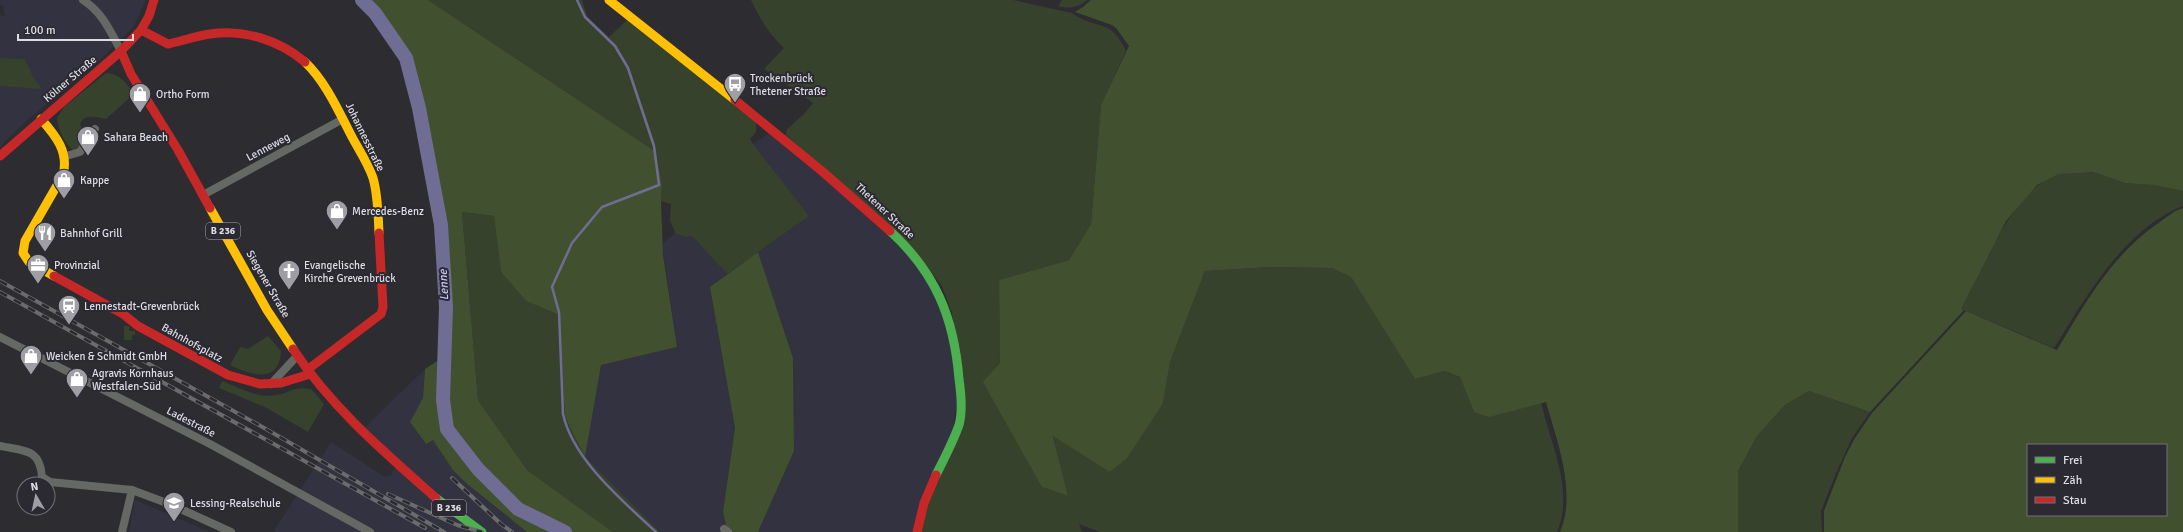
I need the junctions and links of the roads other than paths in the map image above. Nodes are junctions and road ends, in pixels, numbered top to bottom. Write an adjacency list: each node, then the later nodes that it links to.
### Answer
1 (84, 0): 5 (street)
2 (154, 0): 4 (street, Kölner Straße)
3 (609, 0): 22 (street, Thetener Straße)
4 (141, 30): 5 (street, Kölner Straße); 7 (street, Johannesstraße)
5 (121, 50): 6 (street, Kölner Straße); 11 (street, Siegener Straße / B 236)
6 (41, 119): 9 (street, Kölner Straße); 10 (street, Kölner Straße)
7 (343, 119): 11 (street, Lenneweg); 14 (street, Johannesstraße)
8 (95, 129): 10 (street)
9 (0, 156)
10 (66, 156): 15 (street, Bahnhofsplatz)
11 (203, 195): 13 (street, Siegener Straße / B 236)
12 (0, 337): 20 (street, Ladestraße)
13 (297, 356): 14 (street, Siegener Straße / B 236); 15 (street)
14 (308, 372): 15 (street, Bahnhofsplatz); 21 (street, Siegener Straße / B 236)
15 (271, 384)
16 (0, 446): 17 (street)
17 (132, 490): 18 (street); 19 (street)
18 (122, 532)
19 (231, 532)
20 (370, 532)
21 (482, 532)
22 (917, 532)

